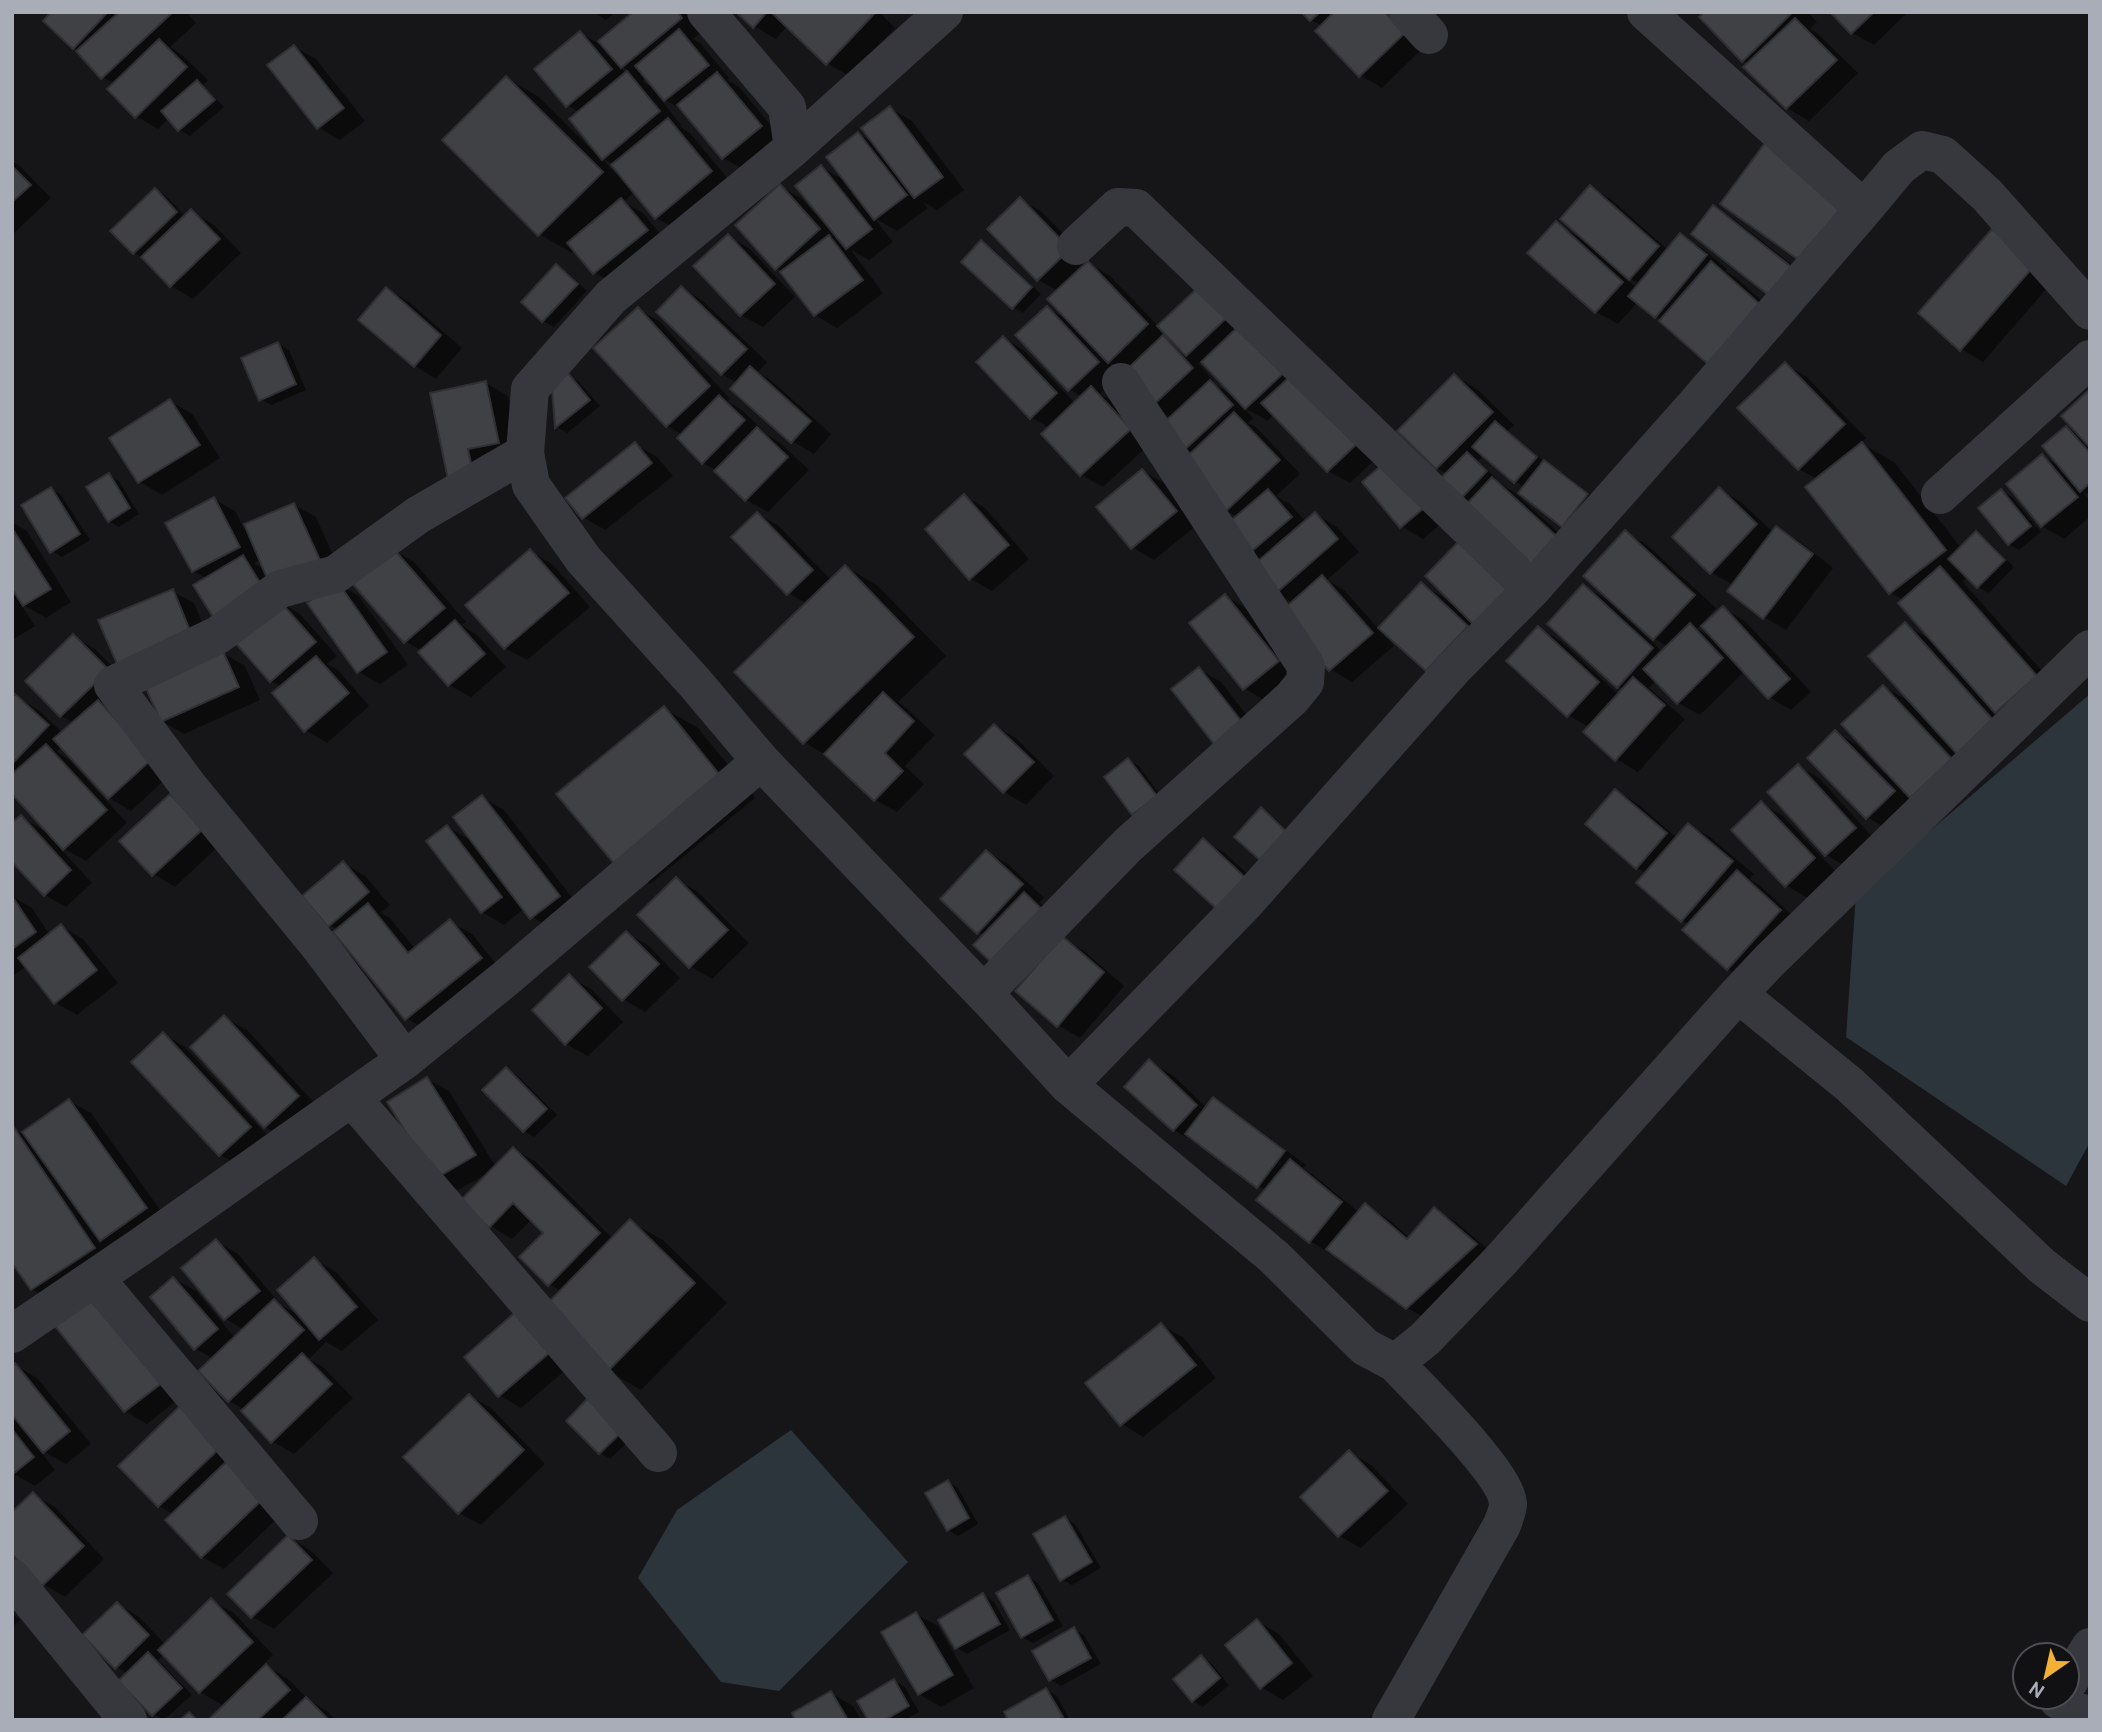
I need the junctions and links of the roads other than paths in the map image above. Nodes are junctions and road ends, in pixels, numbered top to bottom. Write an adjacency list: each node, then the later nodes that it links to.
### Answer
1 (706, 12): 4 (street)
2 (943, 12): 4 (street)
3 (1646, 12): 5 (street)
4 (793, 148): 10 (street)
5 (1864, 209): 7 (street); 12 (street)
6 (1076, 246): 12 (street)
7 (2090, 312)
8 (2090, 359): 11 (street)
9 (1121, 382): 15 (street)
10 (525, 453): 14 (street); 17 (street)
11 (1940, 495)
12 (1532, 589): 18 (street)
13 (2090, 649): 16 (street)
14 (761, 761): 15 (street); 17 (street)
15 (984, 993): 18 (street)
16 (1738, 994): 21 (street); 23 (street)
17 (405, 1060): 19 (street)
18 (1068, 1085): 23 (street)
19 (352, 1098): 20 (street); 24 (street)
20 (95, 1278): 22 (street); 25 (street)
21 (2090, 1303)
22 (12, 1334)
23 (1395, 1363): 30 (street)
24 (658, 1453)
25 (299, 1521)
26 (12, 1578): 29 (street)
27 (2090, 1647): 28 (street)
28 (2081, 1667)
29 (128, 1720)
30 (1391, 1720)

